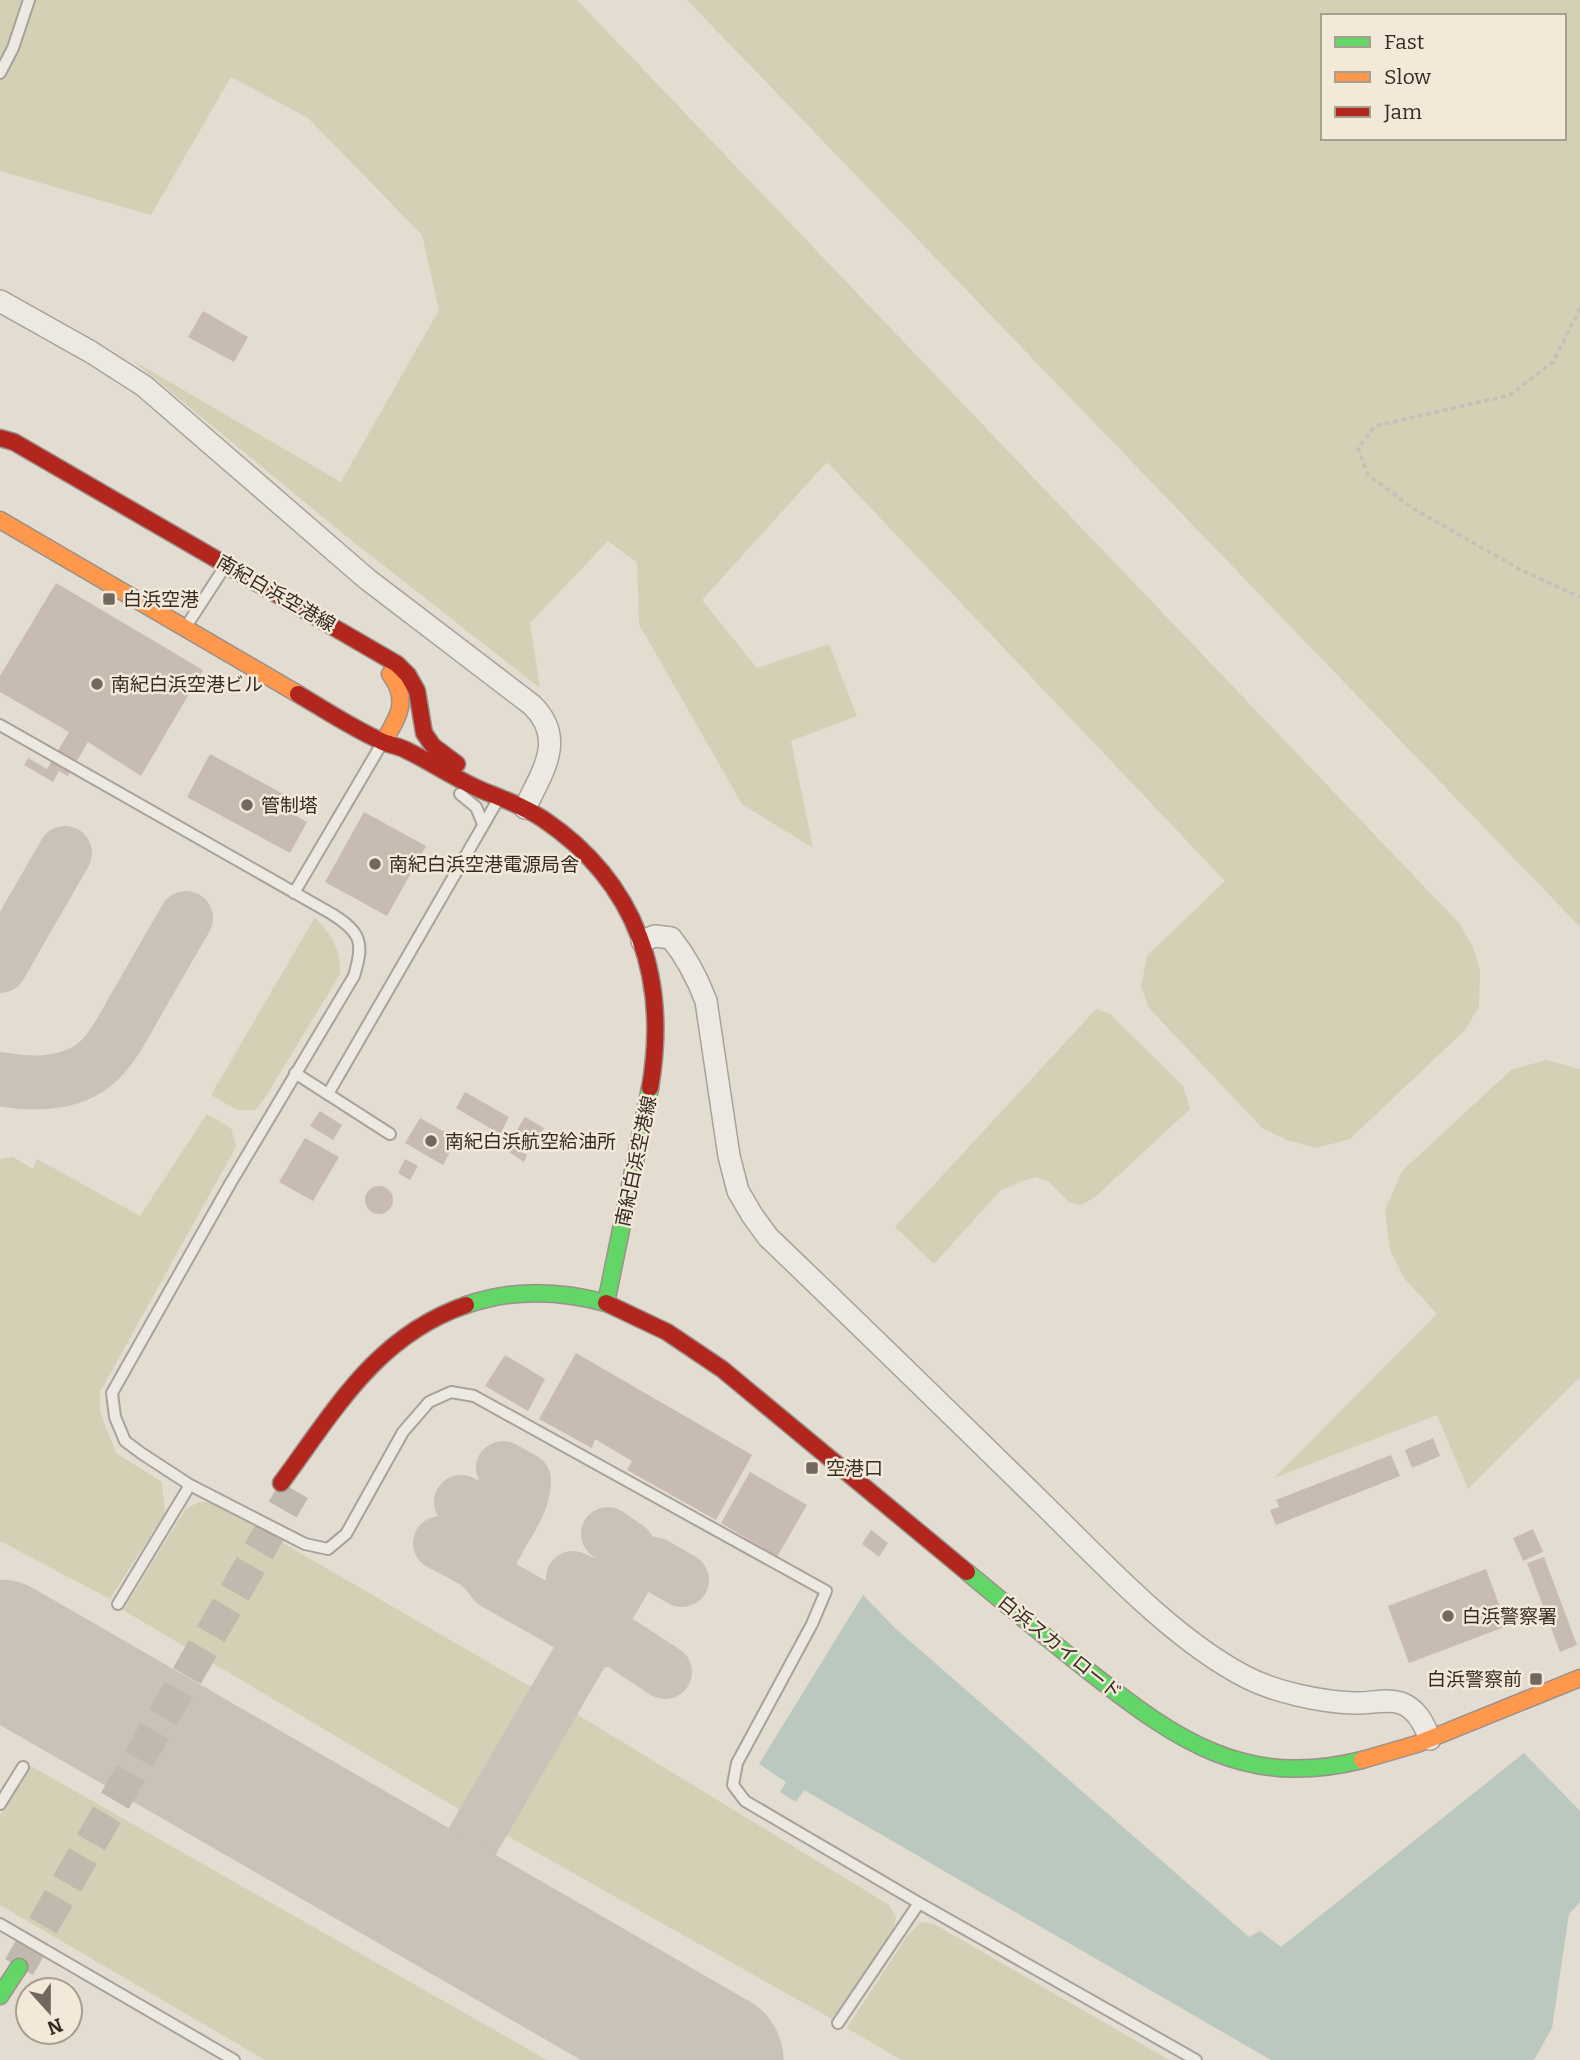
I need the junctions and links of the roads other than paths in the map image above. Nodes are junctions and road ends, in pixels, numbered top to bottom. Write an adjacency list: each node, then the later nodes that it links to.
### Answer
1 (29, 0): 2 (lane)
2 (0, 73)
3 (0, 301): 12 (street)
4 (0, 438): 6 (main road, 南紀白浜空港線)
5 (0, 520): 7 (main road, 南紀白浜空港線)
6 (226, 564): 7 (lane); 8 (main road, 南紀白浜空港線)
7 (185, 628): 10 (main road, 南紀白浜空港線)
8 (351, 636): 10 (main road); 11 (main road, 南紀白浜空港線)
9 (0, 724): 14 (lane)
10 (383, 742): 11 (main road, 南紀白浜空港線); 13 (lane); 14 (lane)
11 (500, 796): 12 (main road, 南紀白浜空港線); 13 (lane)
12 (525, 808): 15 (main road, 南紀白浜空港線)
13 (483, 824): 17 (lane)
14 (294, 893): 16 (lane)
15 (642, 942): 19 (main road, 南紀白浜空港線); 24 (street)
16 (295, 1073): 17 (lane); 20 (lane)
17 (328, 1094): 18 (lane)
18 (390, 1134)
19 (606, 1303): 21 (main road); 24 (main road, 白浜スカイロード)
20 (190, 1485): 22 (lane); 27 (lane)
21 (288, 1487)
22 (118, 1604)
23 (1580, 1678): 24 (main road, 白浜スカイロード)
24 (1430, 1739)
25 (23, 1767): 26 (lane)
26 (0, 1804)
27 (919, 1903): 31 (lane); 33 (lane)
28 (0, 1924): 32 (lane)
29 (8, 1966): 30 (main road)
30 (0, 1996)
31 (838, 2024)
32 (234, 2060)
33 (1196, 2060)

